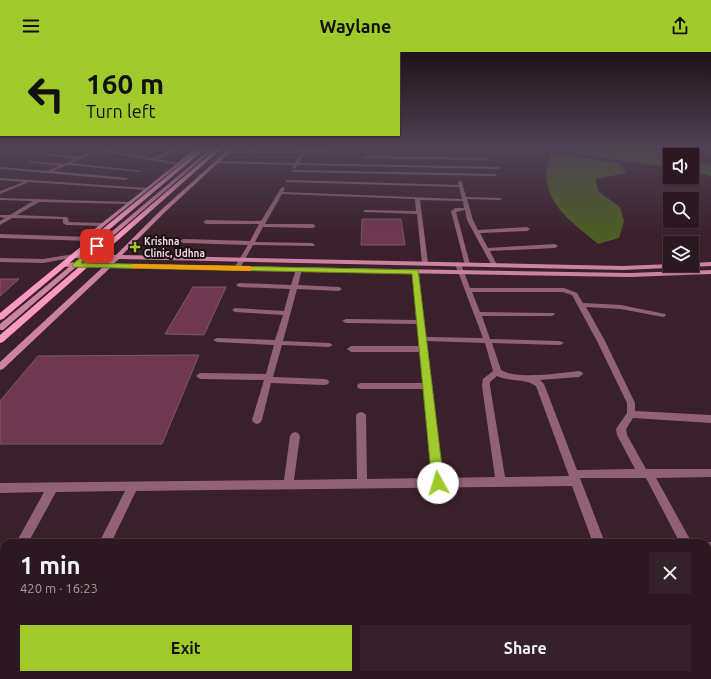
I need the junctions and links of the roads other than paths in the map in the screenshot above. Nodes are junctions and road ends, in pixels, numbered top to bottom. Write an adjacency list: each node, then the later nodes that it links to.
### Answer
1 (35, 178): 12 (street)
2 (116, 178): 11 (street)
3 (161, 178): 17 (street)
4 (167, 178): 39 (main road)
5 (170, 178): 46 (street)
6 (185, 178): 47 (main road)
7 (198, 178): 48 (street)
8 (289, 178): 13 (street)
9 (459, 178): 16 (street)
10 (0, 179): 12 (street)
11 (126, 179)
12 (28, 181): 15 (street); 17 (street)
13 (287, 181): 16 (street); 19 (street)
14 (0, 186): 15 (street)
15 (16, 186): 18 (street)
16 (461, 186): 22 (street)
17 (146, 189): 25 (street)
18 (0, 193)
19 (280, 193): 20 (street); 34 (street)
20 (417, 198): 22 (street); 28 (street)
21 (0, 199): 24 (street)
22 (465, 199): 23 (street); 26 (street)
23 (500, 199)
24 (38, 200): 25 (street); 30 (street)
25 (130, 203): 33 (street)
26 (467, 208): 37 (street); 53 (street)
27 (364, 211): 28 (street)
28 (419, 213): 52 (street)
29 (0, 216): 30 (street)
30 (10, 217): 32 (street); 33 (street)
31 (206, 222): 34 (street)
32 (0, 223)
33 (103, 224): 39 (street)
34 (262, 224): 35 (street); 41 (street)
35 (313, 226)
36 (527, 228): 37 (street)
37 (476, 232): 44 (street)
38 (0, 236): 39 (street)
39 (89, 242): 45 (main road)
40 (183, 242): 41 (street)
41 (251, 244): 42 (street); 49 (street)
42 (312, 245)
43 (555, 246): 44 (street)
44 (486, 250): 58 (street)
45 (74, 256): 46 (street); 51 (street); 55 (main road)
46 (85, 256): 47 (street); 56 (street)
47 (96, 256): 48 (street); 57 (main road)
48 (117, 257): 49 (street); 60 (street)
49 (242, 259): 52 (street); 62 (street)
50 (0, 260): 51 (street)
51 (43, 261): 55 (street)
52 (425, 263): 63 (street)
53 (467, 264): 58 (street); 63 (street)
54 (711, 264): 59 (street)
55 (63, 265): 56 (street); 77 (main road)
56 (75, 265): 57 (street); 80 (street)
57 (86, 265): 60 (street); 82 (main road)
58 (494, 265): 61 (street)
59 (699, 265)
60 (108, 266): 62 (street); 90 (street)
61 (663, 266)
62 (237, 268): 64 (street)
63 (459, 268): 65 (street); 66 (street); 70 (street)
64 (299, 269): 65 (street); 68 (street)
65 (416, 272): 79 (street)
66 (711, 272)
67 (239, 285): 68 (street)
68 (294, 287): 69 (street); 73 (street)
69 (339, 289)
70 (468, 290): 71 (street); 74 (street)
71 (581, 305): 76 (street); 99 (street)
72 (235, 310): 73 (street)
73 (287, 313): 85 (street)
74 (477, 314): 75 (street); 84 (street)
75 (552, 314)
76 (663, 315)
77 (0, 317)
78 (346, 321): 79 (street)
79 (421, 322): 81 (street)
80 (0, 328)
81 (423, 339): 84 (street); 89 (street)
82 (0, 340)
83 (217, 340): 85 (street)
84 (488, 342): 86 (street); 91 (street)
85 (278, 344): 87 (street); 94 (street)
86 (560, 344)
87 (329, 345)
88 (351, 348): 89 (street)
89 (424, 349): 98 (street)
90 (0, 367)
91 (497, 372): 95 (street); 107 (street)
92 (579, 374): 95 (street)
93 (200, 376): 94 (street)
94 (269, 378): 96 (street); 102 (street)
95 (529, 378): 106 (street)
96 (325, 382)
97 (361, 386): 98 (street)
98 (428, 386): 108 (street)
99 (631, 414): 101 (street); 105 (street)
100 (361, 415): 109 (street)
101 (711, 419)
102 (257, 420)
103 (296, 436): 110 (street)
104 (711, 473): 105 (street)
105 (646, 474): 106 (street); 117 (street)
106 (574, 478): 107 (street); 116 (street)
107 (501, 482): 108 (street)
108 (438, 483): 109 (street)
109 (362, 484): 110 (street)
110 (288, 485): 111 (street)
111 (133, 486): 112 (street); 115 (street)
112 (54, 487): 113 (street); 114 (street)
113 (0, 488)
114 (24, 539)
115 (107, 539)
116 (597, 539)
117 (684, 539)

